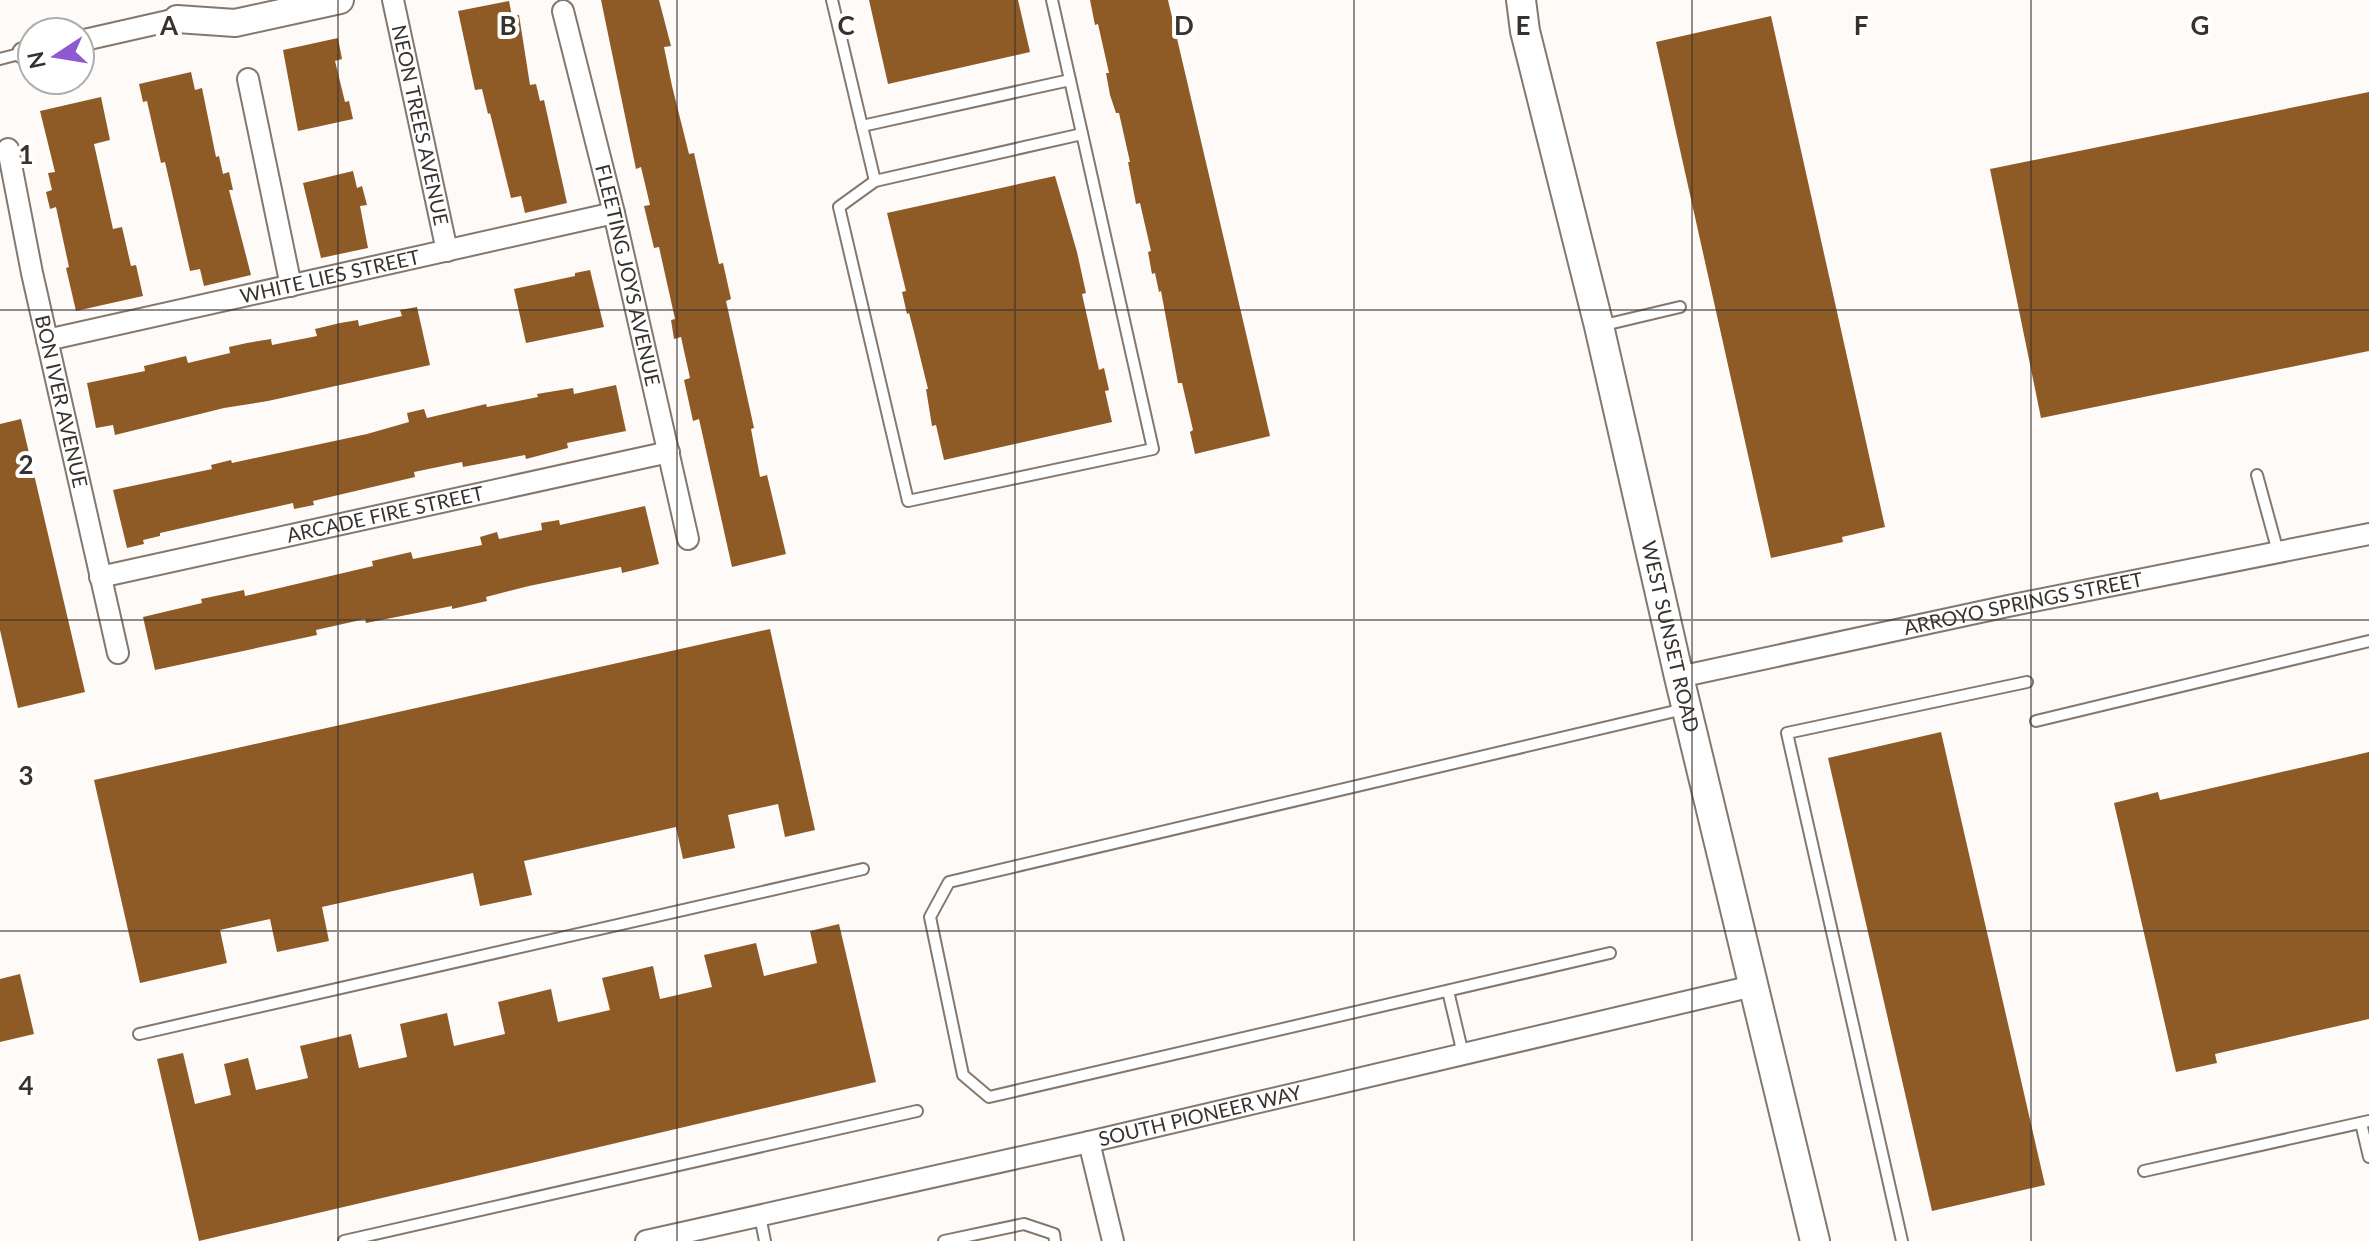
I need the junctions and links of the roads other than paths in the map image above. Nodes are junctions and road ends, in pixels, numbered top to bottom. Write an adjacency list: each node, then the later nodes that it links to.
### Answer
1 (206, 0): 8 (street)
2 (340, 0): 8 (street)
3 (393, 0): 19 (street, NEON TREES AVENUE)
4 (832, 0): 14 (lane)
5 (1052, 0): 13 (lane)
6 (1506, 0): 10 (main road, WEST SUNSET ROAD)
7 (1521, 0): 10 (main road, WEST SUNSET ROAD)
8 (175, 10): 11 (street)
9 (563, 11): 18 (street, FLEETING JOYS AVENUE)
10 (1525, 31): 22 (main road, WEST SUNSET ROAD)
11 (96, 36)
12 (248, 79): 20 (street)
13 (1070, 80): 14 (lane); 15 (lane)
14 (862, 126): 17 (lane)
15 (1082, 134): 17 (lane); 17 (lane)
16 (8, 149): 23 (street, BON IVER AVENUE)
17 (875, 181)
18 (614, 213): 19 (street, WHITE LIES STREET); 24 (street, FLEETING JOYS AVENUE)
19 (447, 251): 20 (street, WHITE LIES STREET)
20 (291, 286): 23 (street, WHITE LIES STREET)
21 (1680, 307): 22 (lane)
22 (1599, 326): 32 (main road, WEST SUNSET ROAD)
23 (47, 340): 29 (street, BON IVER AVENUE)
24 (669, 452): 27 (street, FLEETING JOYS AVENUE); 29 (street, ARCADE FIRE STREET)
25 (2257, 475): 28 (lane)
26 (2369, 534): 28 (street, ARROYO SPRINGS STREET)
27 (688, 539)
28 (2278, 552): 32 (street, ARROYO SPRINGS STREET)
29 (100, 577): 31 (street, BON IVER AVENUE)
30 (2369, 641): 35 (lane)
31 (118, 653)
32 (1679, 677): 34 (main road, WEST SUNSET ROAD)
33 (2027, 682): 55 (lane)
34 (1686, 708): 38 (main road, WEST SUNSET ROAD); 39 (lane)
35 (2036, 721)
36 (863, 869): 40 (lane)
37 (1610, 953): 39 (lane)
38 (1753, 986): 41 (street, SOUTH PIONEER WAY); 54 (main road, WEST SUNSET ROAD)
39 (1448, 991): 41 (lane)
40 (139, 1034)
41 (1463, 1054): 44 (street, SOUTH PIONEER WAY)
42 (917, 1111): 48 (lane)
43 (2365, 1122): 45 (lane); 46 (lane)
44 (1089, 1142): 47 (street, SOUTH PIONEER WAY); 53 (street)
45 (2369, 1157)
46 (2144, 1171)
47 (760, 1216): 49 (street, SOUTH PIONEER WAY); 50 (lane)
48 (344, 1241)
49 (646, 1241)
50 (765, 1241)
51 (944, 1241): 52 (lane)
52 (1055, 1241)
53 (1113, 1241)
54 (1815, 1241)
55 (1902, 1241)

